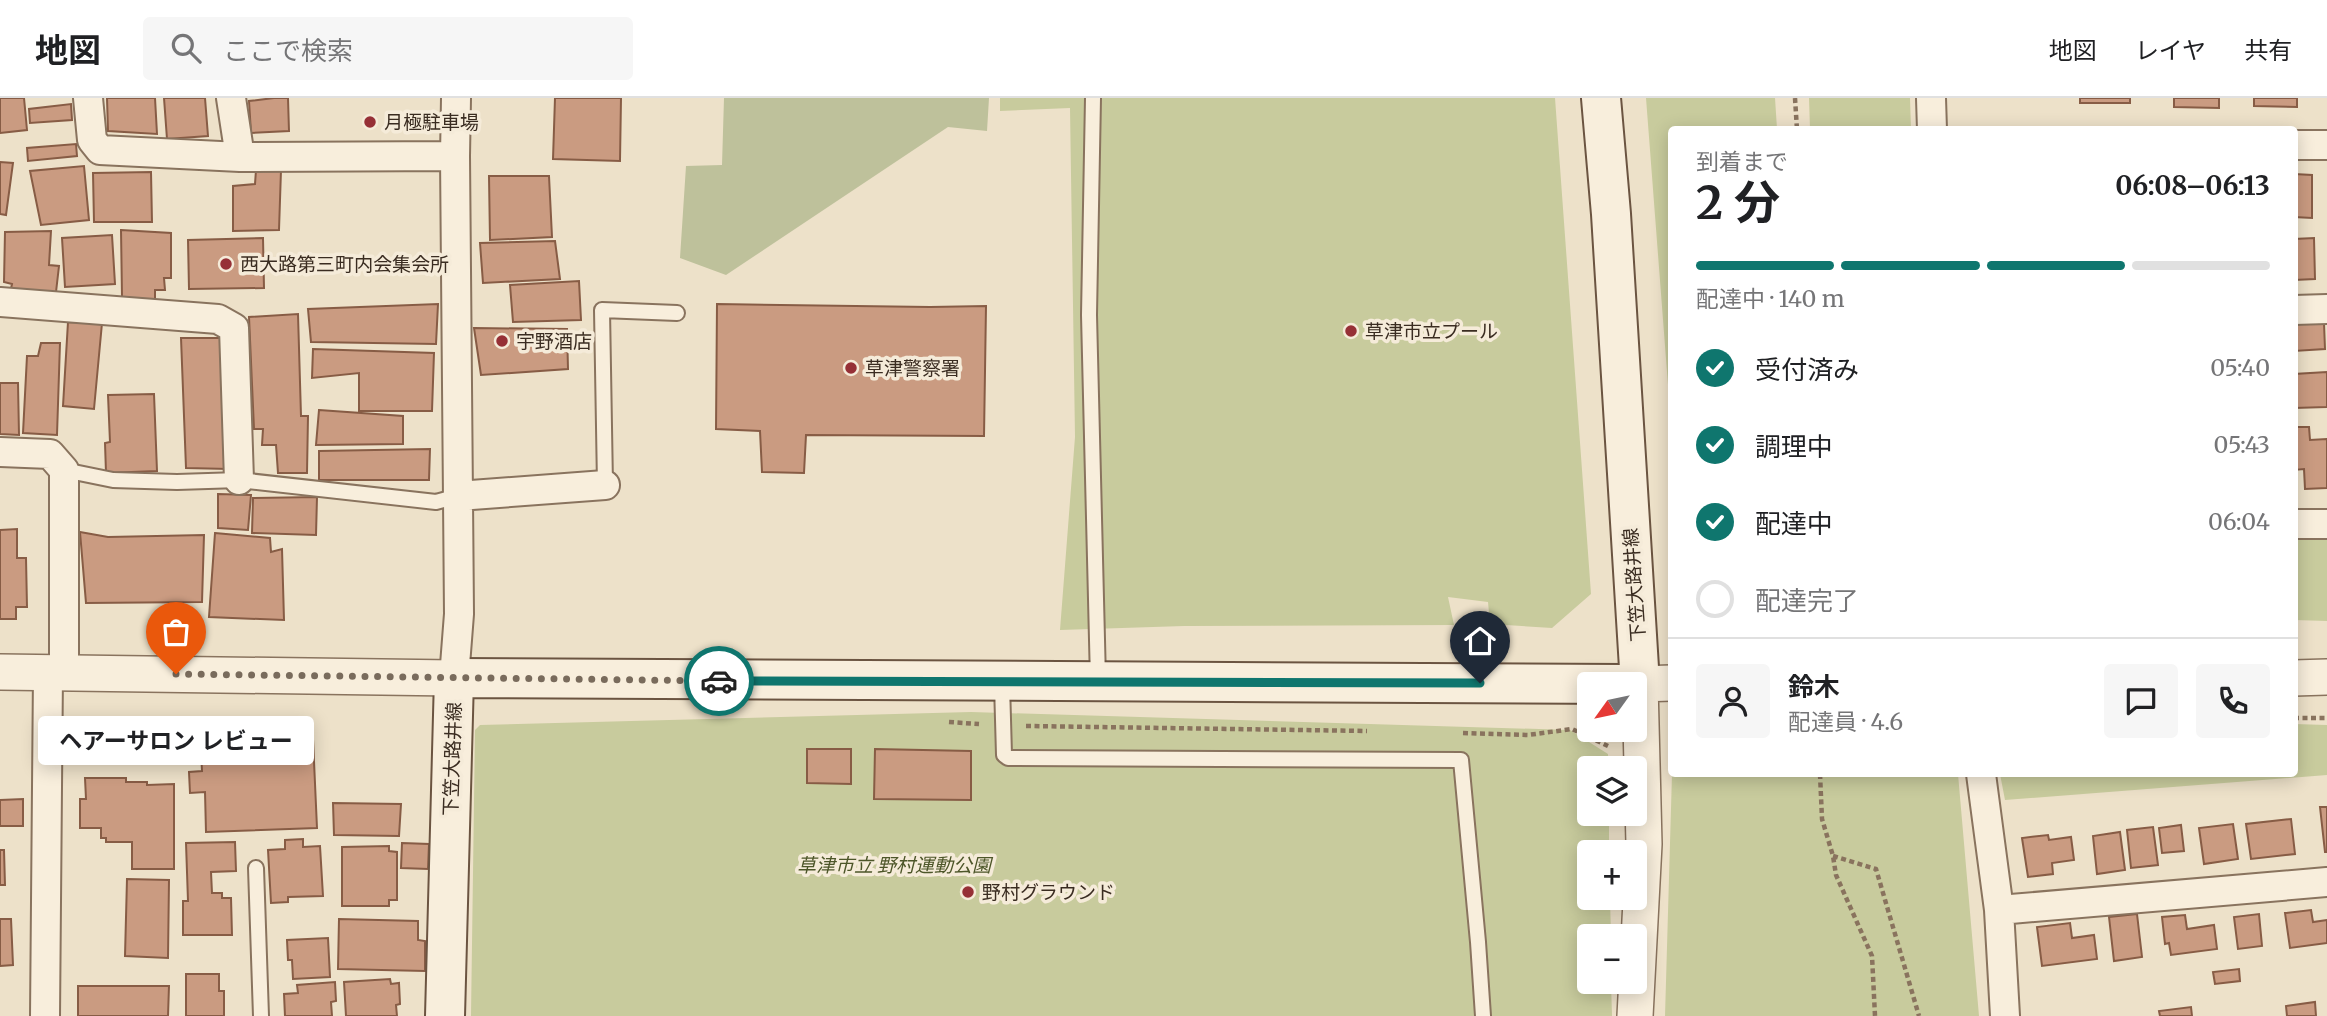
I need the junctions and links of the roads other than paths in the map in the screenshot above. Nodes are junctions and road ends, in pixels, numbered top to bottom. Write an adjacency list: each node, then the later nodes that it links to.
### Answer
1 (88, 98): 11 (street)
2 (231, 98): 11 (street)
3 (456, 98): 10 (street)
4 (1093, 98): 28 (lane)
5 (1601, 98): 30 (main road, 下笠大路井線)
6 (1931, 98): 7 (street)
7 (1932, 126)
8 (2298, 145): 9 (street)
9 (2327, 145)
10 (455, 156): 11 (street); 20 (street)
11 (240, 157)
12 (0, 302): 18 (street)
13 (2327, 309): 14 (street)
14 (2298, 310)
15 (677, 313): 19 (lane)
16 (0, 452): 17 (street)
17 (64, 470): 18 (lane); 24 (street)
18 (239, 480): 20 (lane)
19 (604, 485): 20 (street)
20 (458, 496): 26 (street)
21 (2298, 524): 22 (street)
22 (2327, 524)
23 (0, 672): 24 (street)
24 (56, 673): 26 (street); 35 (street)
25 (2327, 677): 27 (street)
26 (454, 678): 29 (main road, 下笠大路井線); 37 (main road, 下笠大路井線)
27 (2298, 678)
28 (1098, 681): 29 (main road, 下笠大路井線); 30 (main road, 下笠大路井線)
29 (1002, 682): 38 (lane)
30 (1656, 683): 39 (street)
31 (1981, 777): 34 (street)
32 (257, 868): 36 (lane)
33 (2327, 882): 34 (street)
34 (1999, 910): 40 (street)
35 (45, 1016)
36 (261, 1016)
37 (445, 1016)
38 (1483, 1016)
39 (1635, 1016)
40 (2005, 1016)

